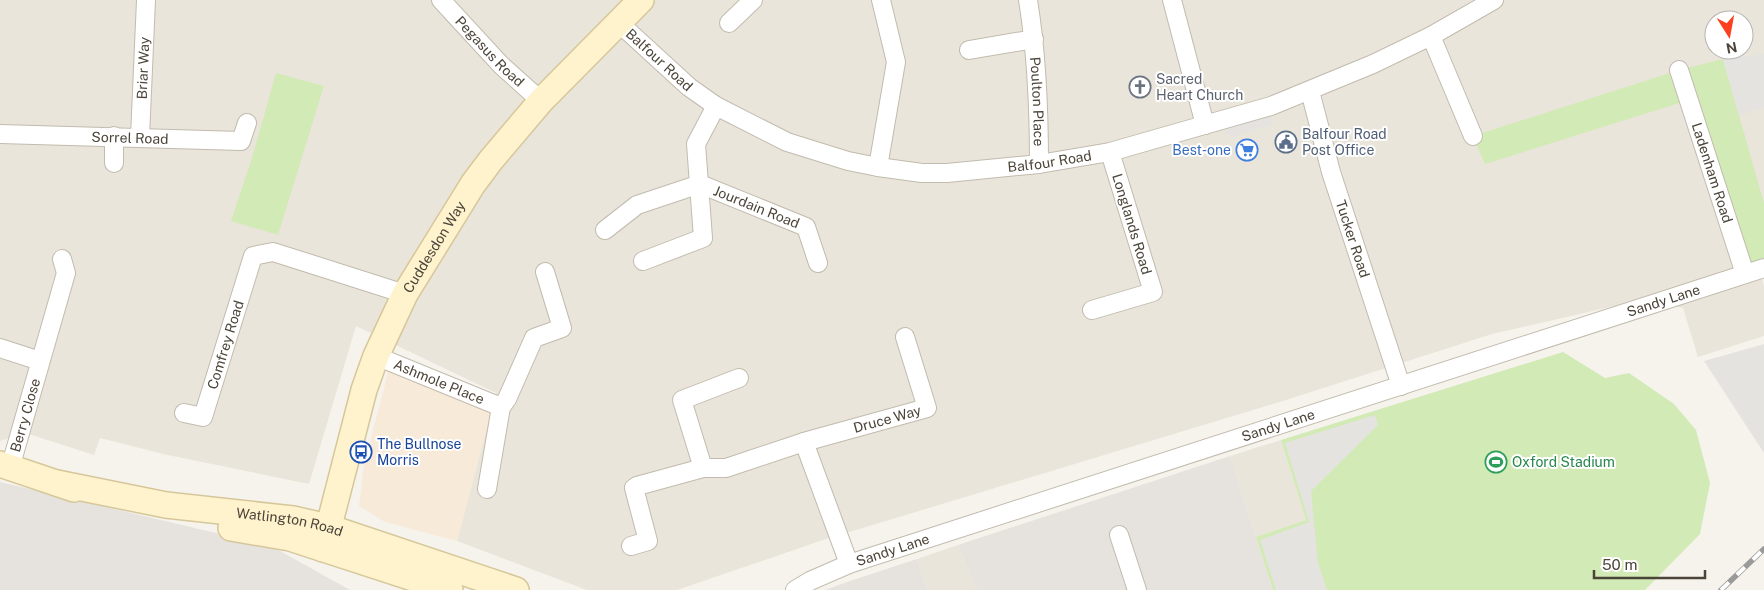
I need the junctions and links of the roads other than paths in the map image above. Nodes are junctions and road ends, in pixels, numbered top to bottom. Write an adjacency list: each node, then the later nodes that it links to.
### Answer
1 (146, 0): 23 (street, Briar Way)
2 (641, 0): 9 (street, Cuddesdon Way)
3 (753, 0): 10 (street)
4 (881, 0): 27 (street)
5 (1028, 0): 12 (street, Poulton Place)
6 (1172, 0): 19 (street)
7 (1494, 0): 11 (street, Balfour Road)
8 (448, 2): 16 (street, Pegasus Road)
9 (618, 22): 16 (street, Cuddesdon Way); 17 (street, Balfour Road)
10 (729, 23)
11 (1431, 36): 15 (street, Balfour Road); 22 (street)
12 (1034, 39): 13 (street, Poulton Place); 26 (street, Poulton Place)
13 (969, 50)
14 (1679, 70): 35 (street, Ladenham Road)
15 (1310, 91): 19 (street, Balfour Road); 43 (street, Tucker Road)
16 (541, 101): 36 (street, Cuddesdon Way)
17 (716, 106): 27 (street, Balfour Road); 28 (street, Jourdain Road)
18 (247, 123): 23 (street, Sorrel Road)
19 (1205, 126): 24 (street, Balfour Road)
20 (0, 134): 21 (street, Sorrel Road)
21 (114, 136): 23 (street, Sorrel Road); 25 (street)
22 (1473, 136)
23 (140, 137)
24 (1110, 152): 26 (street, Balfour Road); 37 (street, Longlands Road)
25 (114, 163)
26 (1039, 164): 27 (street, Balfour Road)
27 (878, 167)
28 (700, 184): 29 (street, Jourdain Road); 31 (street, Jourdain Road); 32 (street, Jourdain Road)
29 (605, 230)
30 (62, 259): 41 (street, Berry Close)
31 (642, 261)
32 (818, 263)
33 (1764, 268): 35 (street, Sandy Lane)
34 (545, 272): 44 (street, Ashmole Place)
35 (1746, 274): 43 (street, Sandy Lane)
36 (405, 294): 40 (street, Cuddesdon Way); 45 (street, Comfrey Road)
37 (1092, 310)
38 (905, 337): 46 (street, Druce Way)
39 (0, 348): 41 (street, Berry Close)
40 (376, 356): 44 (street, Ashmole Place); 51 (street, Cuddesdon Way)
41 (40, 361): 47 (street, Berry Close)
42 (739, 378): 48 (street)
43 (1401, 386): 53 (street, Sandy Lane)
44 (501, 407): 49 (street, Ashmole Place)
45 (184, 413)
46 (804, 442): 48 (street, Druce Way); 53 (street)
47 (5, 466): 51 (street, Watlington Road)
48 (703, 468): 52 (street, Druce Way)
49 (487, 489)
50 (1119, 535): 58 (street)
51 (326, 538): 54 (street, Watlington Road)
52 (647, 541)
53 (850, 564): 57 (street, Sandy Lane)
54 (426, 578): 55 (street, Watlington Road)
55 (454, 584): 56 (street, Watlington Road)
56 (516, 590)
57 (795, 590)
58 (1137, 590)

